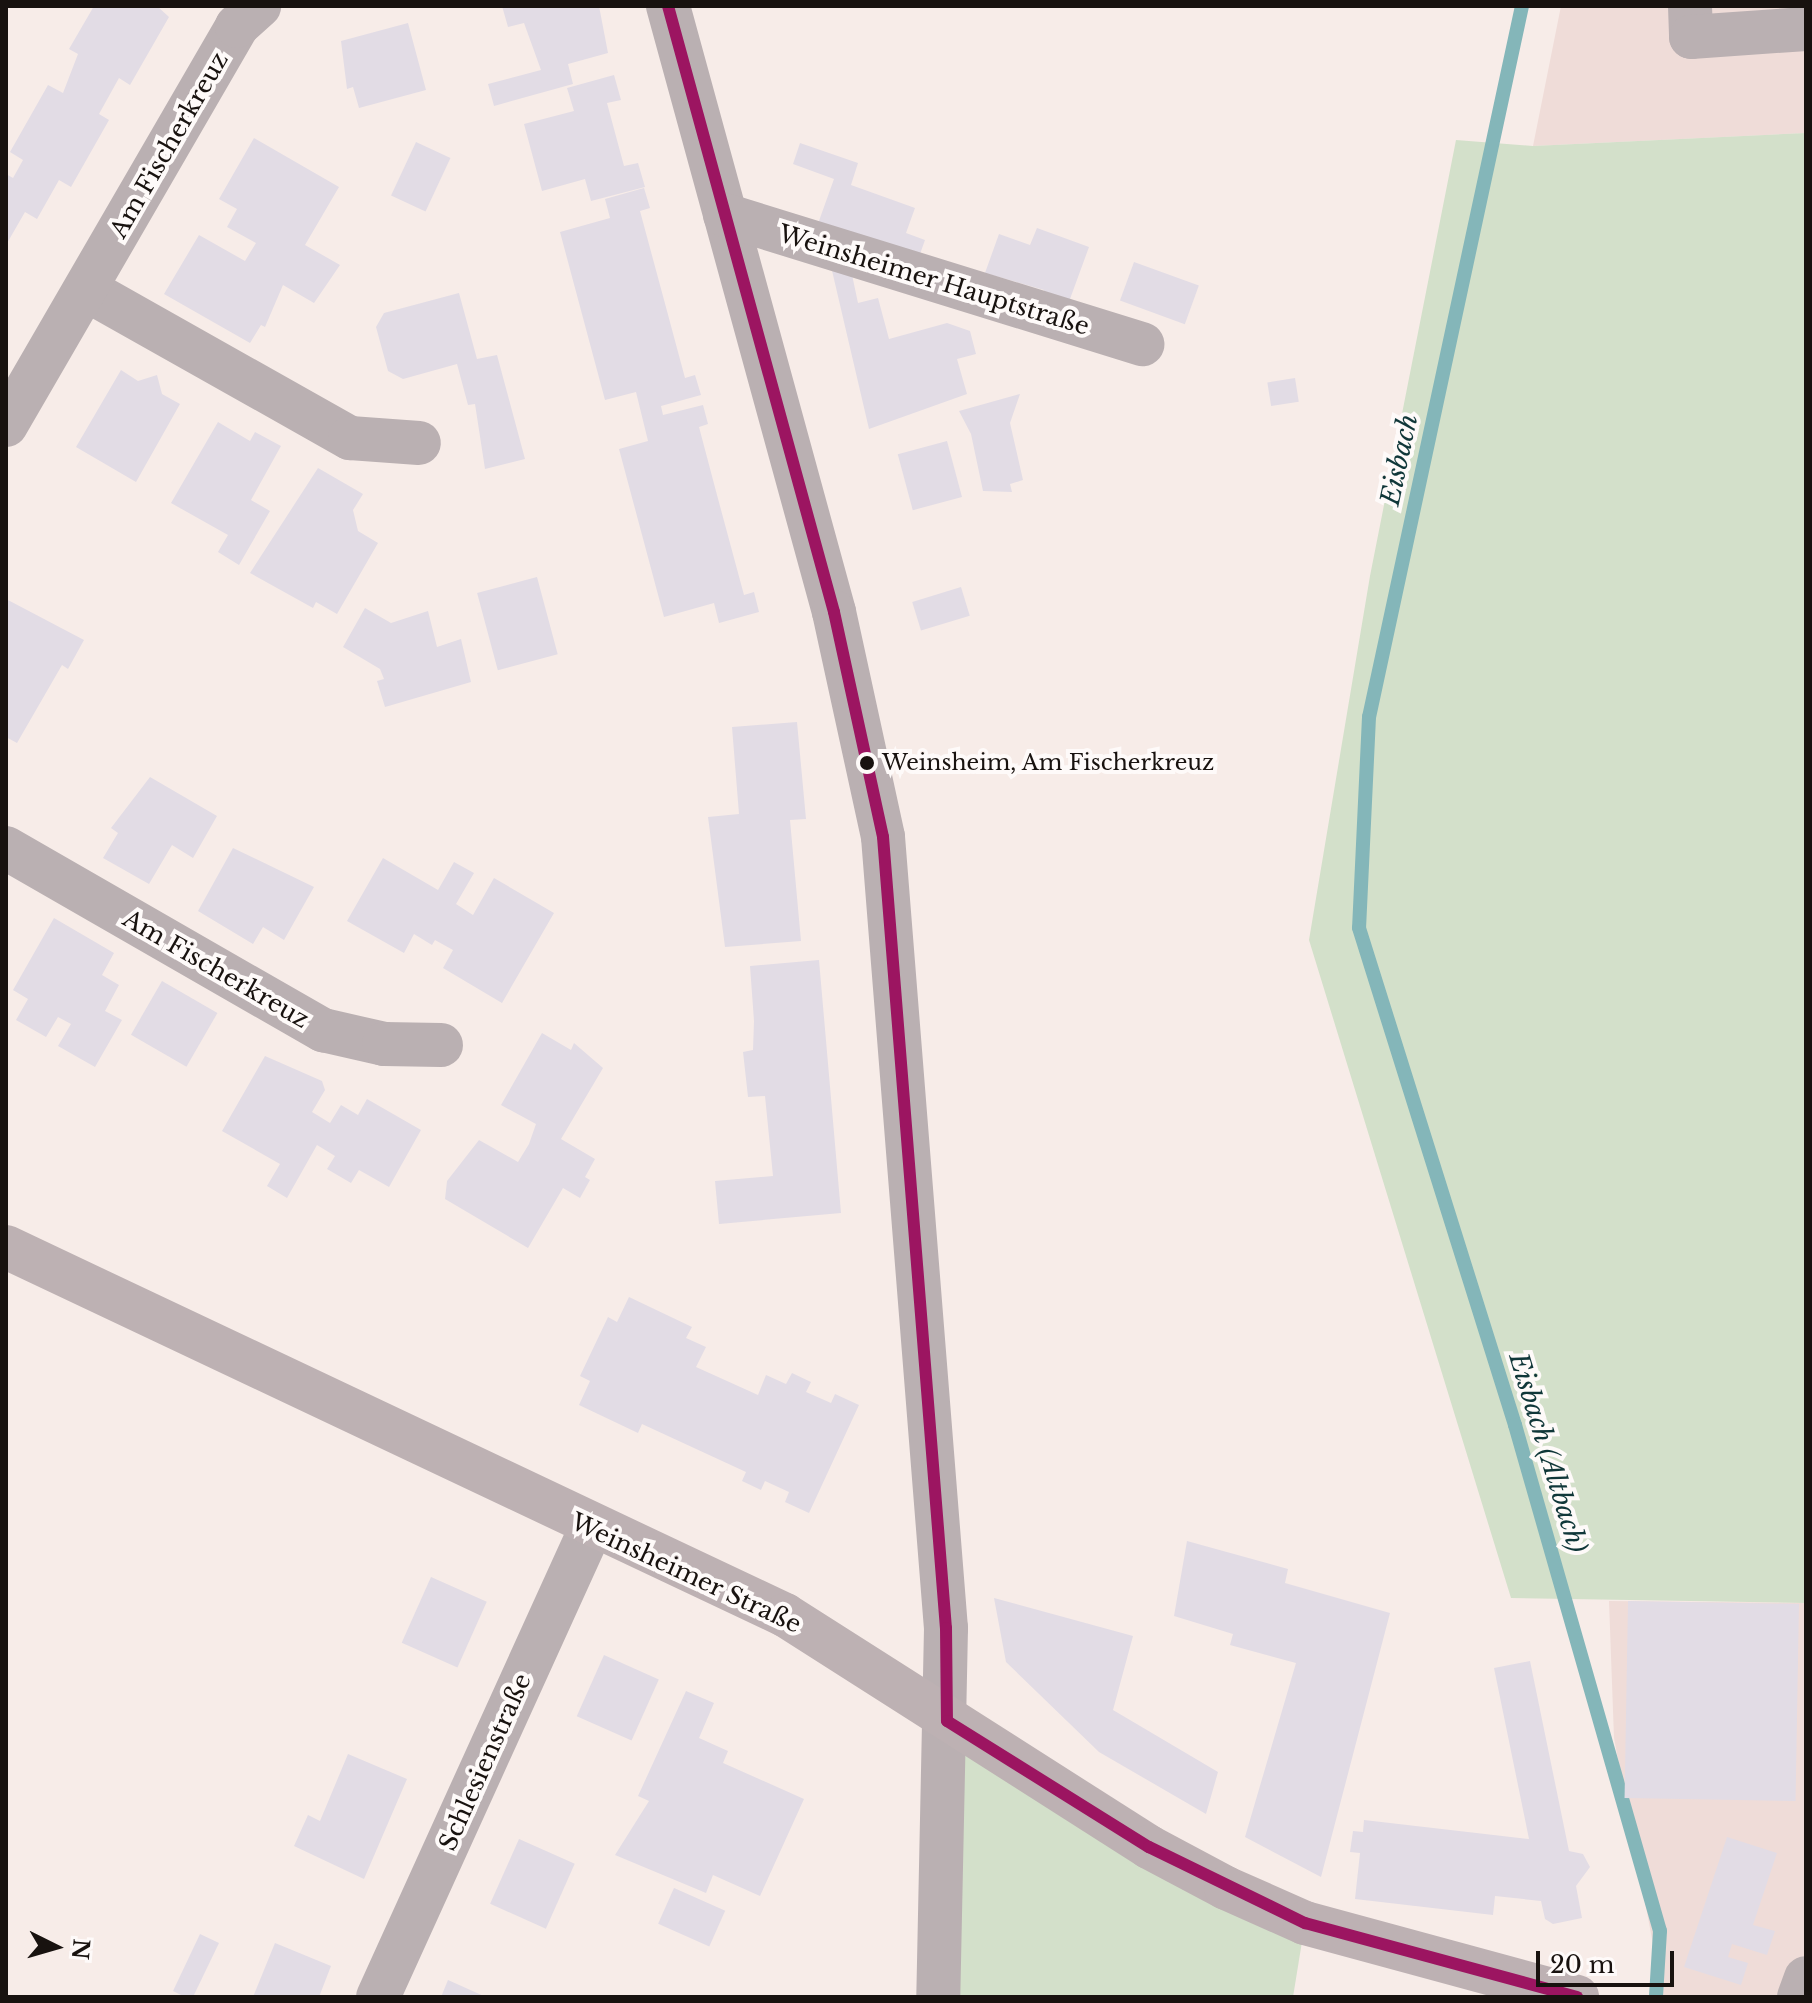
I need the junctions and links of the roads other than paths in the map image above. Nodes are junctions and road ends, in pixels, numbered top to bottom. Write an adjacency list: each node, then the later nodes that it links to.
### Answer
1 (259, 6): 6 (street, Am Fischerkreuz)
2 (668, 6): 5 (street)
3 (1690, 6): 4 (street)
4 (1806, 29)
5 (725, 215): 7 (street, Weinsheimer Hauptstraße); 14 (street)
6 (87, 290): 8 (street, Am Fischerkreuz); 9 (street)
7 (1143, 344)
8 (6, 425)
9 (419, 443)
10 (6, 848): 11 (street, Am Fischerkreuz)
11 (441, 1045)
12 (6, 1247): 13 (main road, Weinsheimer Straße)
13 (591, 1528): 14 (main road, Weinsheimer Straße); 17 (street, Schlesienstraße)
14 (947, 1721): 16 (main road, Weinsheimer Straße); 18 (street)
15 (1806, 1978): 20 (street)
16 (1480, 1985): 19 (main road, Weinsheimer Straße)
17 (378, 1997)
18 (938, 1997)
19 (1577, 1997)
20 (1799, 1997)

